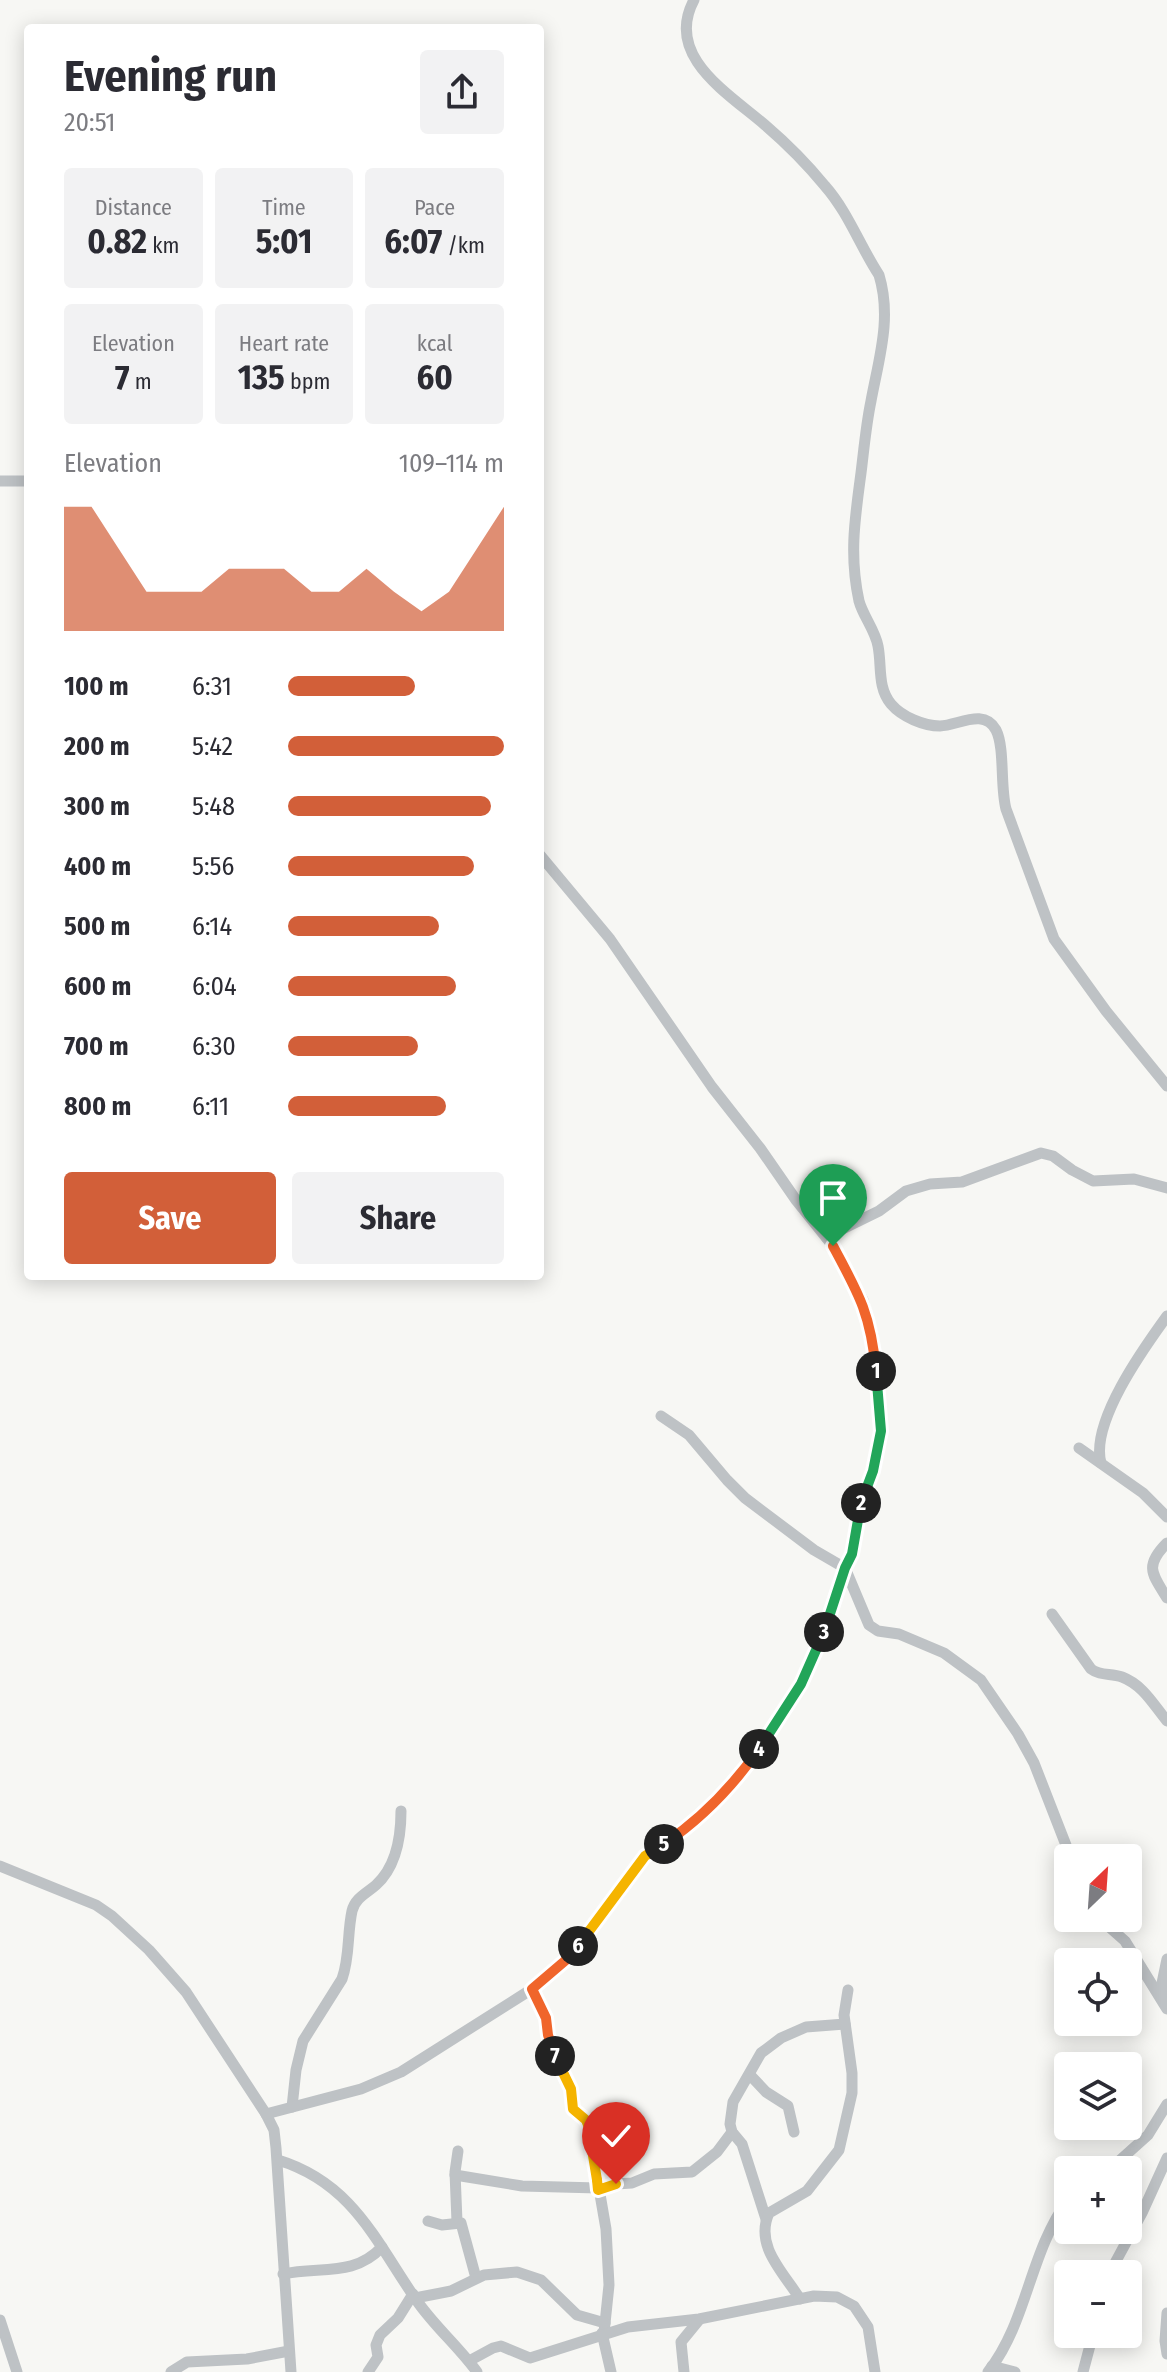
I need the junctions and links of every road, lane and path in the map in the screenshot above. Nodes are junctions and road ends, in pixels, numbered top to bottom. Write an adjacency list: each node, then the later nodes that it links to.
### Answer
1 (694, 0): 5 (street)
2 (0, 481): 3 (street)
3 (24, 481)
4 (544, 860): 7 (street)
5 (1167, 1086)
6 (1167, 1188): 7 (street)
7 (826, 1237): 14 (street)
8 (1167, 1316): 11 (street)
9 (661, 1416): 14 (street)
10 (1079, 1448): 11 (street)
11 (1101, 1463): 12 (street)
12 (1167, 1517)
13 (1167, 1543): 15 (street)
14 (845, 1568): 19 (street); 23 (street)
15 (1167, 1598)
16 (1052, 1614): 17 (street)
17 (1167, 1721)
18 (401, 1811): 29 (street)
19 (1066, 1844)
20 (0, 1866): 30 (street)
21 (1115, 1932): 25 (street)
22 (1167, 1959): 25 (street)
23 (532, 1989): 29 (street); 38 (street)
24 (848, 1990): 26 (street)
25 (1165, 2006)
26 (845, 2024): 27 (street); 39 (street)
27 (750, 2075): 31 (street); 32 (street)
28 (1167, 2104): 34 (street)
29 (292, 2107): 30 (street)
30 (266, 2114): 36 (street)
31 (732, 2132): 38 (street); 39 (street)
32 (794, 2132)
33 (458, 2151): 37 (street)
34 (1125, 2156)
35 (1167, 2158): 44 (street)
36 (278, 2160): 43 (street); 45 (street)
37 (455, 2175): 38 (street); 41 (street)
38 (598, 2189): 53 (street)
39 (766, 2219): 48 (street)
40 (428, 2221): 41 (street)
41 (457, 2222): 46 (street)
42 (1054, 2223): 59 (street)
43 (382, 2247): 45 (street); 47 (street)
44 (1117, 2260)
45 (283, 2274): 56 (street)
46 (476, 2278): 47 (street); 53 (street)
47 (414, 2296): 58 (street); 63 (street)
48 (800, 2299): 50 (street); 67 (street)
49 (1167, 2313): 57 (street)
50 (699, 2319): 52 (street); 54 (street)
51 (0, 2320): 60 (street)
52 (667, 2323): 53 (street); 54 (street)
53 (603, 2330): 58 (street); 65 (street)
54 (681, 2342): 66 (street)
55 (1089, 2348): 69 (street)
56 (289, 2351): 61 (street); 62 (street)
57 (1167, 2354)
58 (469, 2361): 64 (street)
59 (990, 2369): 68 (street)
60 (17, 2372)
61 (171, 2372)
62 (291, 2372)
63 (368, 2372)
64 (477, 2372)
65 (611, 2372)
66 (684, 2372)
67 (875, 2372)
68 (1015, 2372)
69 (1083, 2372)

